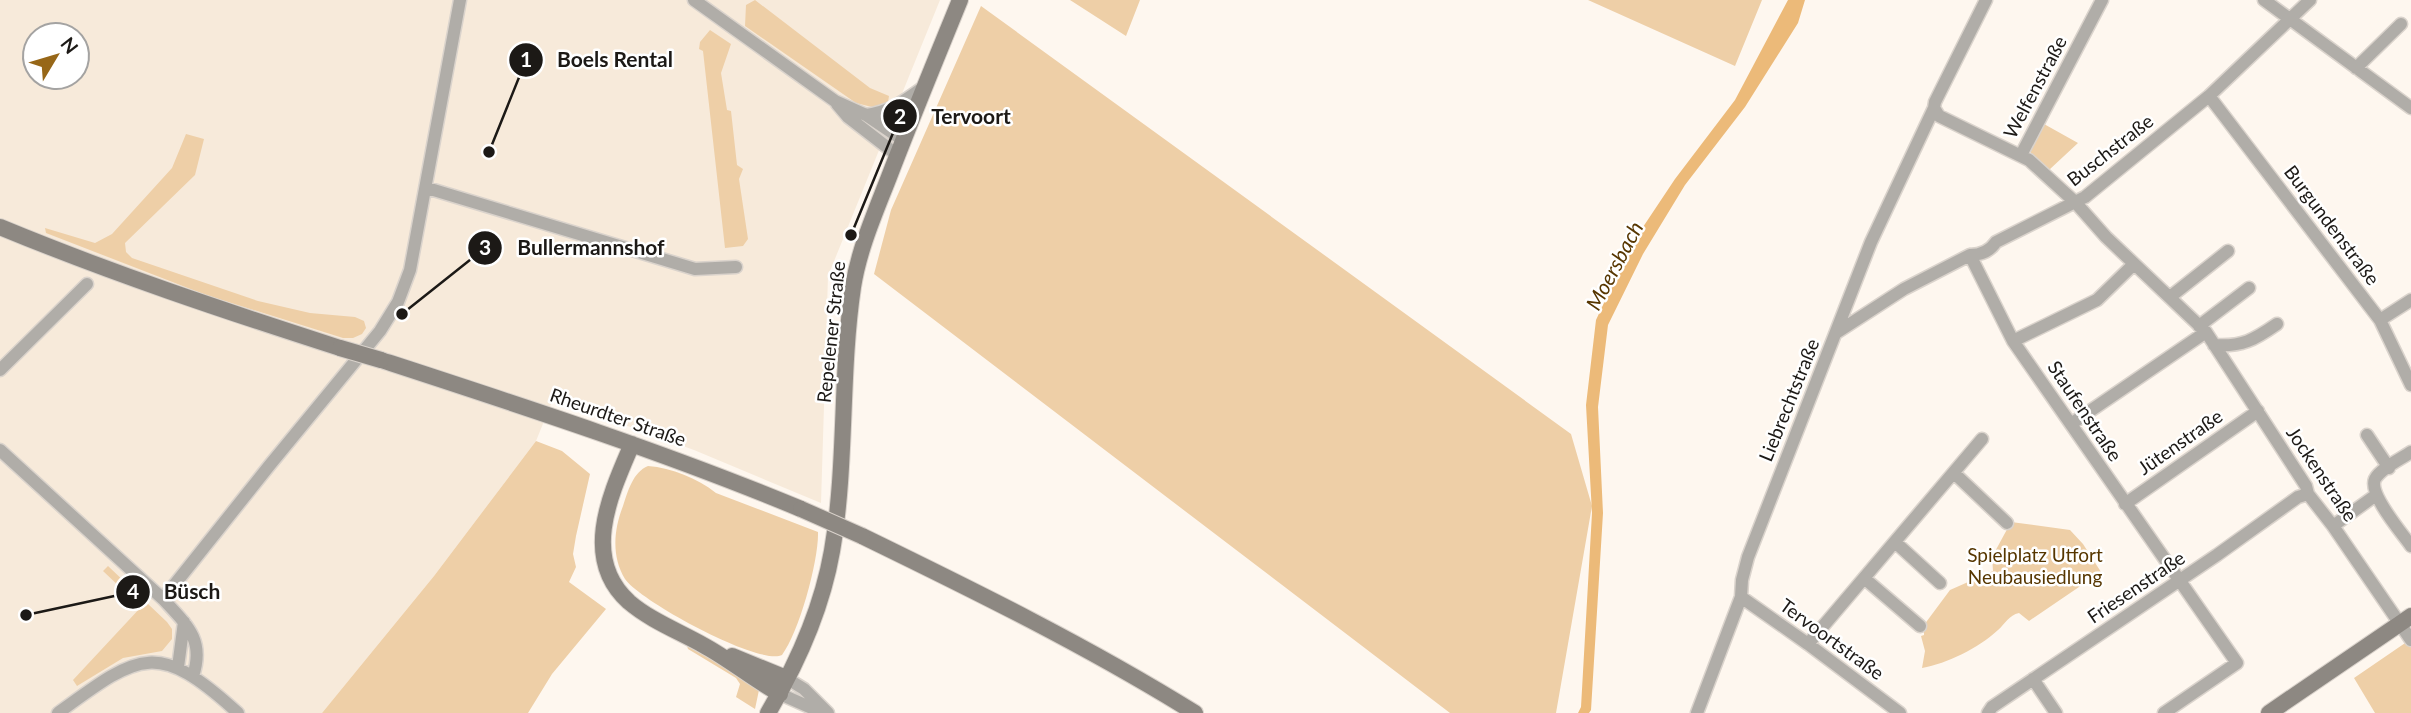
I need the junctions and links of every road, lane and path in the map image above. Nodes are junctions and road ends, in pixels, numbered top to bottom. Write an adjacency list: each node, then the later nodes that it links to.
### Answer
1 (460, 0): 19 (street)
2 (694, 0): 13 (street)
3 (960, 0): 11 (main road, Repelener Straße)
4 (1986, 0): 15 (street, Liebrechtstraße)
5 (2102, 0): 18 (street, Welfenstraße)
6 (2264, 0): 8 (street)
7 (2311, 0): 8 (street, Buschstraße)
8 (2291, 21): 10 (street); 12 (street, Buschstraße)
9 (2401, 24): 10 (street)
10 (2356, 68): 14 (street)
11 (925, 86): 16 (street); 17 (main road, Repelener Straße)
12 (2209, 96): 20 (street, Buschstraße); 30 (street, Burgundenstraße)
13 (835, 101): 16 (street); 17 (street)
14 (2411, 108)
15 (1935, 110): 18 (street, Jockenstraße); 33 (street, Liebrechtstraße)
16 (866, 115): 17 (street)
17 (900, 148): 67 (main road, Repelener Straße)
18 (2021, 155): 20 (street, Jockenstraße)
19 (427, 188): 25 (street); 58 (street)
20 (2075, 202): 23 (street, Buschstraße); 24 (street, Jockenstraße)
21 (0, 227): 42 (main road, Rheurdter Straße, bridge)
22 (2228, 251): 28 (street)
23 (1970, 255): 33 (street, Buschstraße); 34 (street, Staufenstraße)
24 (2134, 264): 28 (street, Jockenstraße); 34 (street)
25 (736, 267)
26 (87, 284): 36 (street)
27 (2249, 288): 32 (street)
28 (2170, 297): 32 (street, Jockenstraße)
29 (2411, 300): 30 (street)
30 (2380, 320): 37 (street, Burgundenstraße)
31 (2277, 324): 35 (street)
32 (2203, 329): 35 (street, Jockenstraße); 39 (street)
33 (1836, 333): 57 (street, Liebrechtstraße)
34 (2013, 341): 39 (street, Staufenstraße)
35 (2214, 345): 38 (street, Jockenstraße)
36 (0, 370)
37 (2411, 385)
38 (2258, 411): 47 (street, Jockenstraße); 49 (street, Jütenstraße)
39 (2071, 424): 49 (street, Staufenstraße)
40 (2367, 435): 45 (street)
41 (1982, 439): 46 (street)
42 (632, 444): 67 (main road); 72 (main road, Rheurdter Straße, bridge)
43 (0, 450): 58 (street)
44 (2411, 452): 45 (street)
45 (2389, 468): 48 (street)
46 (1954, 473): 50 (street); 52 (street)
47 (2308, 494): 51 (street, Jockenstraße); 55 (street, Friesenstraße)
48 (2376, 495): 51 (street); 53 (street)
49 (2125, 504): 55 (street, Staufenstraße)
50 (2007, 523)
51 (2333, 526): 59 (street, Jockenstraße)
52 (1895, 542): 54 (street); 56 (street)
53 (2411, 546)
54 (1864, 578): 61 (street); 63 (street)
55 (2180, 581): 66 (street, Friesenstraße); 77 (street, Staufenstraße)
56 (1940, 583)
57 (1741, 597): 63 (street, Tervoortstraße); 73 (street, Liebrechtstraße)
58 (163, 600): 60 (street)
59 (2405, 620): 62 (street, Jockenstraße); 78 (main road)
60 (184, 622): 64 (street); 65 (street)
61 (1920, 626)
62 (2411, 640)
63 (1808, 644): 74 (street, Tervoortstraße)
64 (178, 667): 65 (street); 68 (street)
65 (193, 676): 69 (street)
66 (2033, 679): 75 (street, Friesenstraße); 76 (street)
67 (783, 686): 70 (main road, Repelener Straße); 71 (street)
68 (58, 713)
69 (238, 713)
70 (768, 713)
71 (825, 713)
72 (1195, 713)
73 (1697, 713)
74 (1900, 713)
75 (1988, 713)
76 (2056, 713)
77 (2164, 713)
78 (2269, 713)

